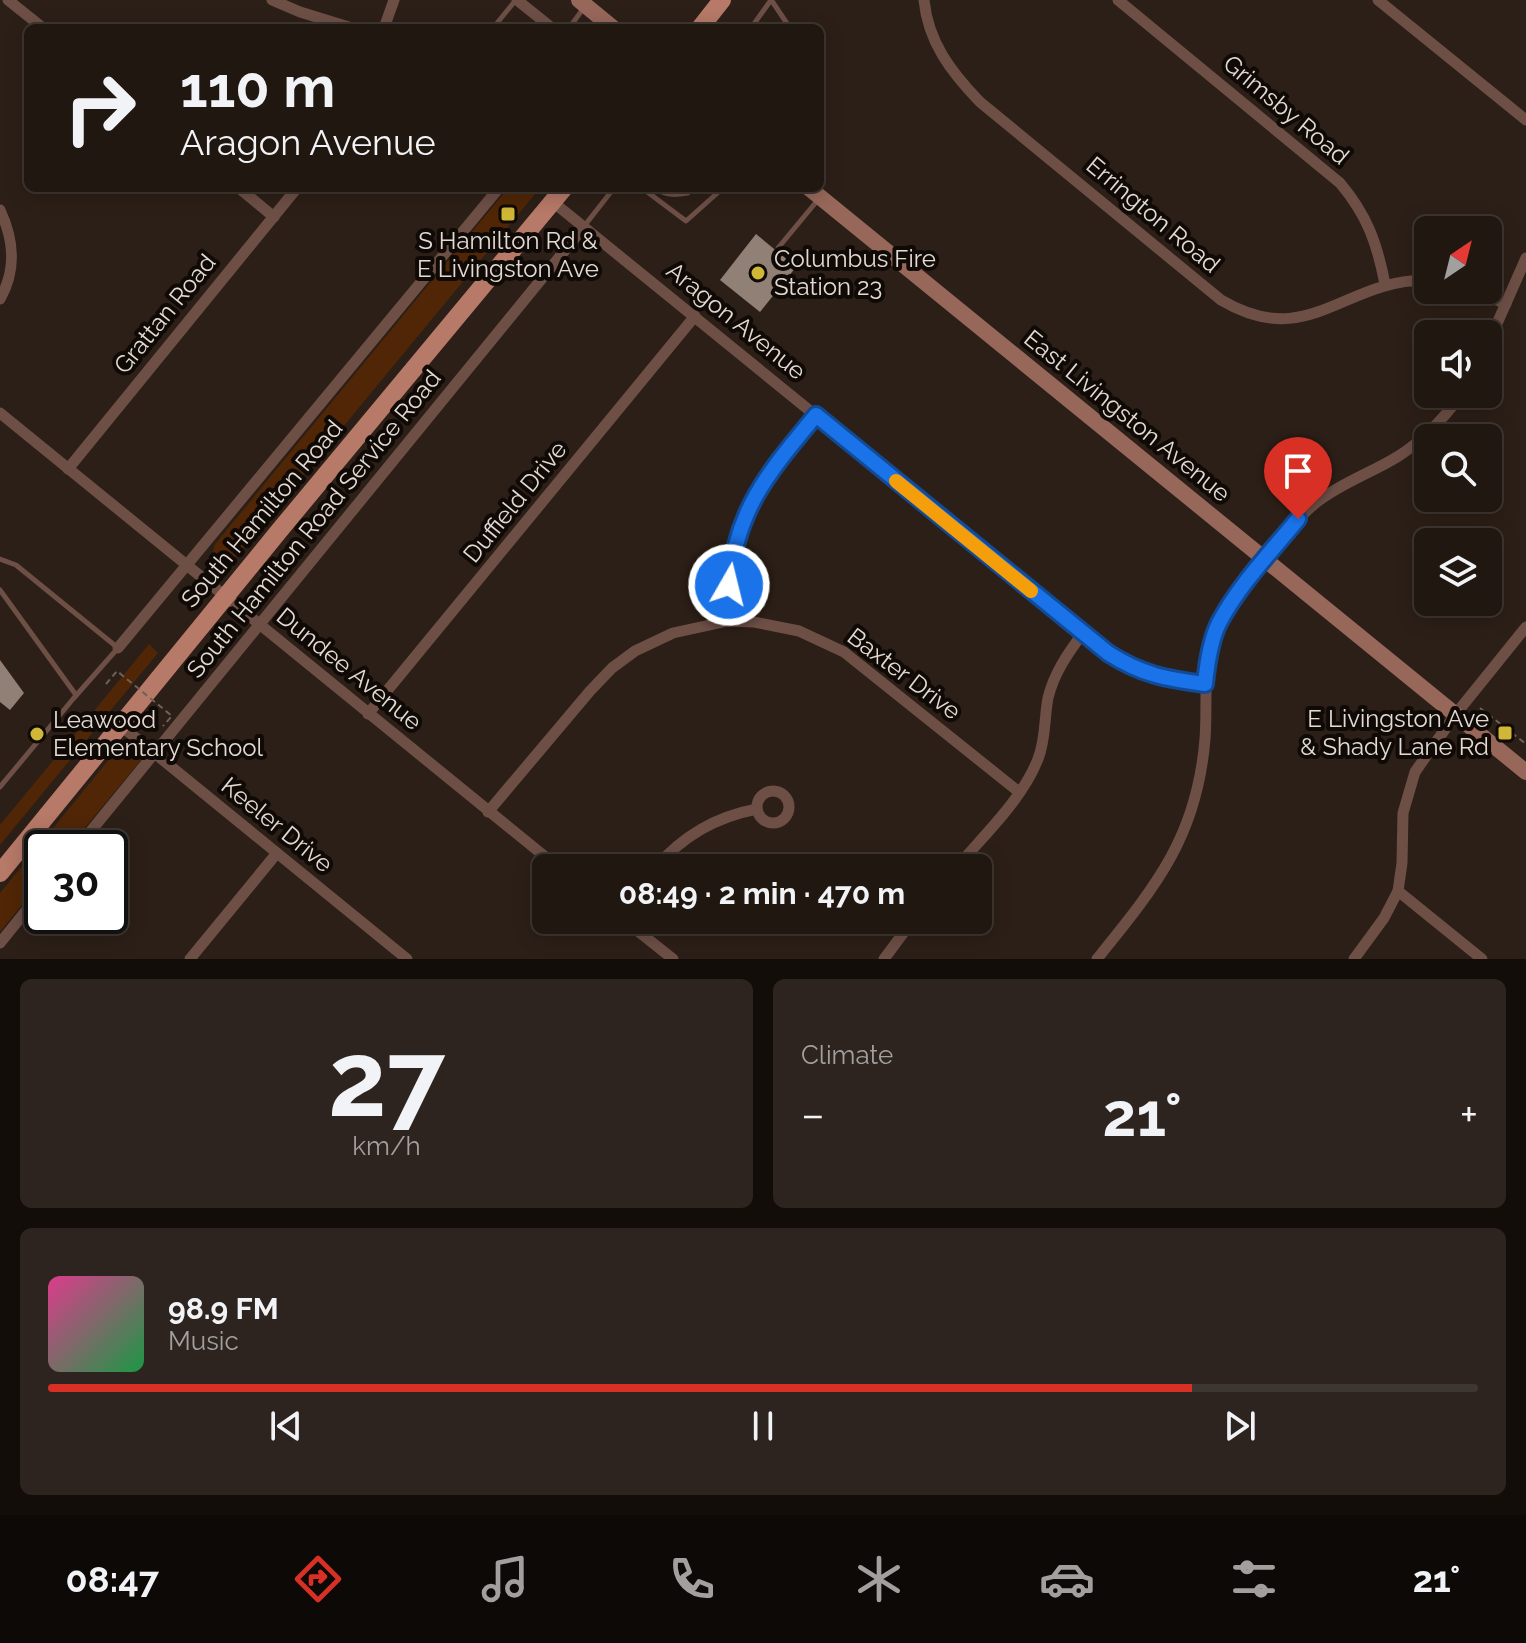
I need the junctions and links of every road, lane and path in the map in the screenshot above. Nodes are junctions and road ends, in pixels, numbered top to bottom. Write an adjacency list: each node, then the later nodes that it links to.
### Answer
1 (8, 0): 11 (street)
2 (272, 0): 12 (street)
3 (394, 0): 13 (street)
4 (516, 0): 14 (lane); 15 (street)
5 (722, 0): 18 (main road)
6 (772, 0): 19 (lane); 20 (lane)
7 (924, 0): 38 (street, Errington Road)
8 (1118, 0): 38 (street, Grimsby Road)
9 (1378, 0): 21 (street)
10 (582, 3): 16 (lane); 17 (main road)
11 (38, 24)
12 (339, 24)
13 (385, 24)
14 (496, 24)
15 (547, 24)
16 (571, 24)
17 (608, 24)
18 (703, 24)
19 (754, 24)
20 (787, 24)
21 (1526, 120)
22 (244, 192): 33 (street)
23 (294, 192): 33 (street, Grattan Road)
24 (496, 192): 50 (street)
25 (611, 192): 34 (lane)
26 (647, 192): 29 (lane)
27 (661, 192): 28 (lane)
28 (689, 192)
29 (719, 192)
30 (815, 192): 35 (lane); 49 (main road, East Livingston Avenue)
31 (558, 195): 34 (street, Aragon Avenue); 52 (main road, South Hamilton Road)
32 (0, 210): 39 (street)
33 (274, 217): 47 (street, Grattan Road)
34 (584, 227): 42 (street, Aragon Avenue); 54 (street, South Hamilton Road Service Road)
35 (778, 248)
36 (1526, 258): 41 (street)
37 (1414, 281): 38 (street, Errington Road)
38 (1385, 284)
39 (0, 299)
40 (1502, 302): 41 (street)
41 (1506, 304): 43 (street)
42 (695, 316): 46 (street, Aragon Avenue); 62 (street, Duffield Drive)
43 (1499, 320)
44 (1450, 408): 49 (street)
45 (0, 413): 47 (street, Dundee Avenue)
46 (816, 415): 53 (street); 56 (street, Aragon Avenue)
47 (68, 469): 50 (street, Dundee Avenue)
48 (0, 559): 57 (lane)
49 (1265, 560): 59 (street); 63 (main road, East Livingston Avenue)
50 (187, 566): 52 (street, Dundee Avenue); 57 (street)
51 (0, 590): 60 (lane)
52 (225, 597): 54 (street, Dundee Avenue); 64 (main road, South Hamilton Road)
53 (728, 621): 70 (street, Baxter Drive); 72 (street, Baxter Drive)
54 (260, 625): 62 (street, Dundee Avenue); 67 (street, South Hamilton Road Service Road)
55 (1526, 627): 63 (street)
56 (1083, 633): 59 (street, Aragon Avenue); 70 (street)
57 (118, 648): 60 (lane)
58 (106, 684): 65 (path, bridge)
59 (1205, 684): 88 (street)
60 (76, 695): 69 (lane)
61 (1480, 708): 66 (path)
62 (368, 714): 72 (street, Dundee Avenue)
63 (1455, 715): 68 (main road, East Livingston Avenue); 79 (street)
64 (120, 725): 67 (street, Keeler Drive); 78 (main road, South Hamilton Road)
65 (163, 726)
66 (1526, 744)
67 (154, 753): 73 (street, South Hamilton Road Service Road); 74 (street, Keeler Drive)
68 (1526, 772)
69 (0, 787)
70 (1019, 792): 77 (street)
71 (757, 809): 76 (street)
72 (488, 812): 75 (street, Dundee Avenue)
73 (92, 830)
74 (277, 853): 84 (street); 85 (street, Keeler Drive)
75 (541, 854)
76 (669, 854)
77 (968, 854)
78 (0, 873)
79 (1398, 891): 89 (street); 90 (street)
80 (24, 913): 83 (street)
81 (642, 934): 86 (street)
82 (903, 934): 87 (street)
83 (0, 943)
84 (190, 959)
85 (407, 959)
86 (673, 959)
87 (884, 959)
88 (1097, 959)
89 (1354, 959)
90 (1482, 959)

